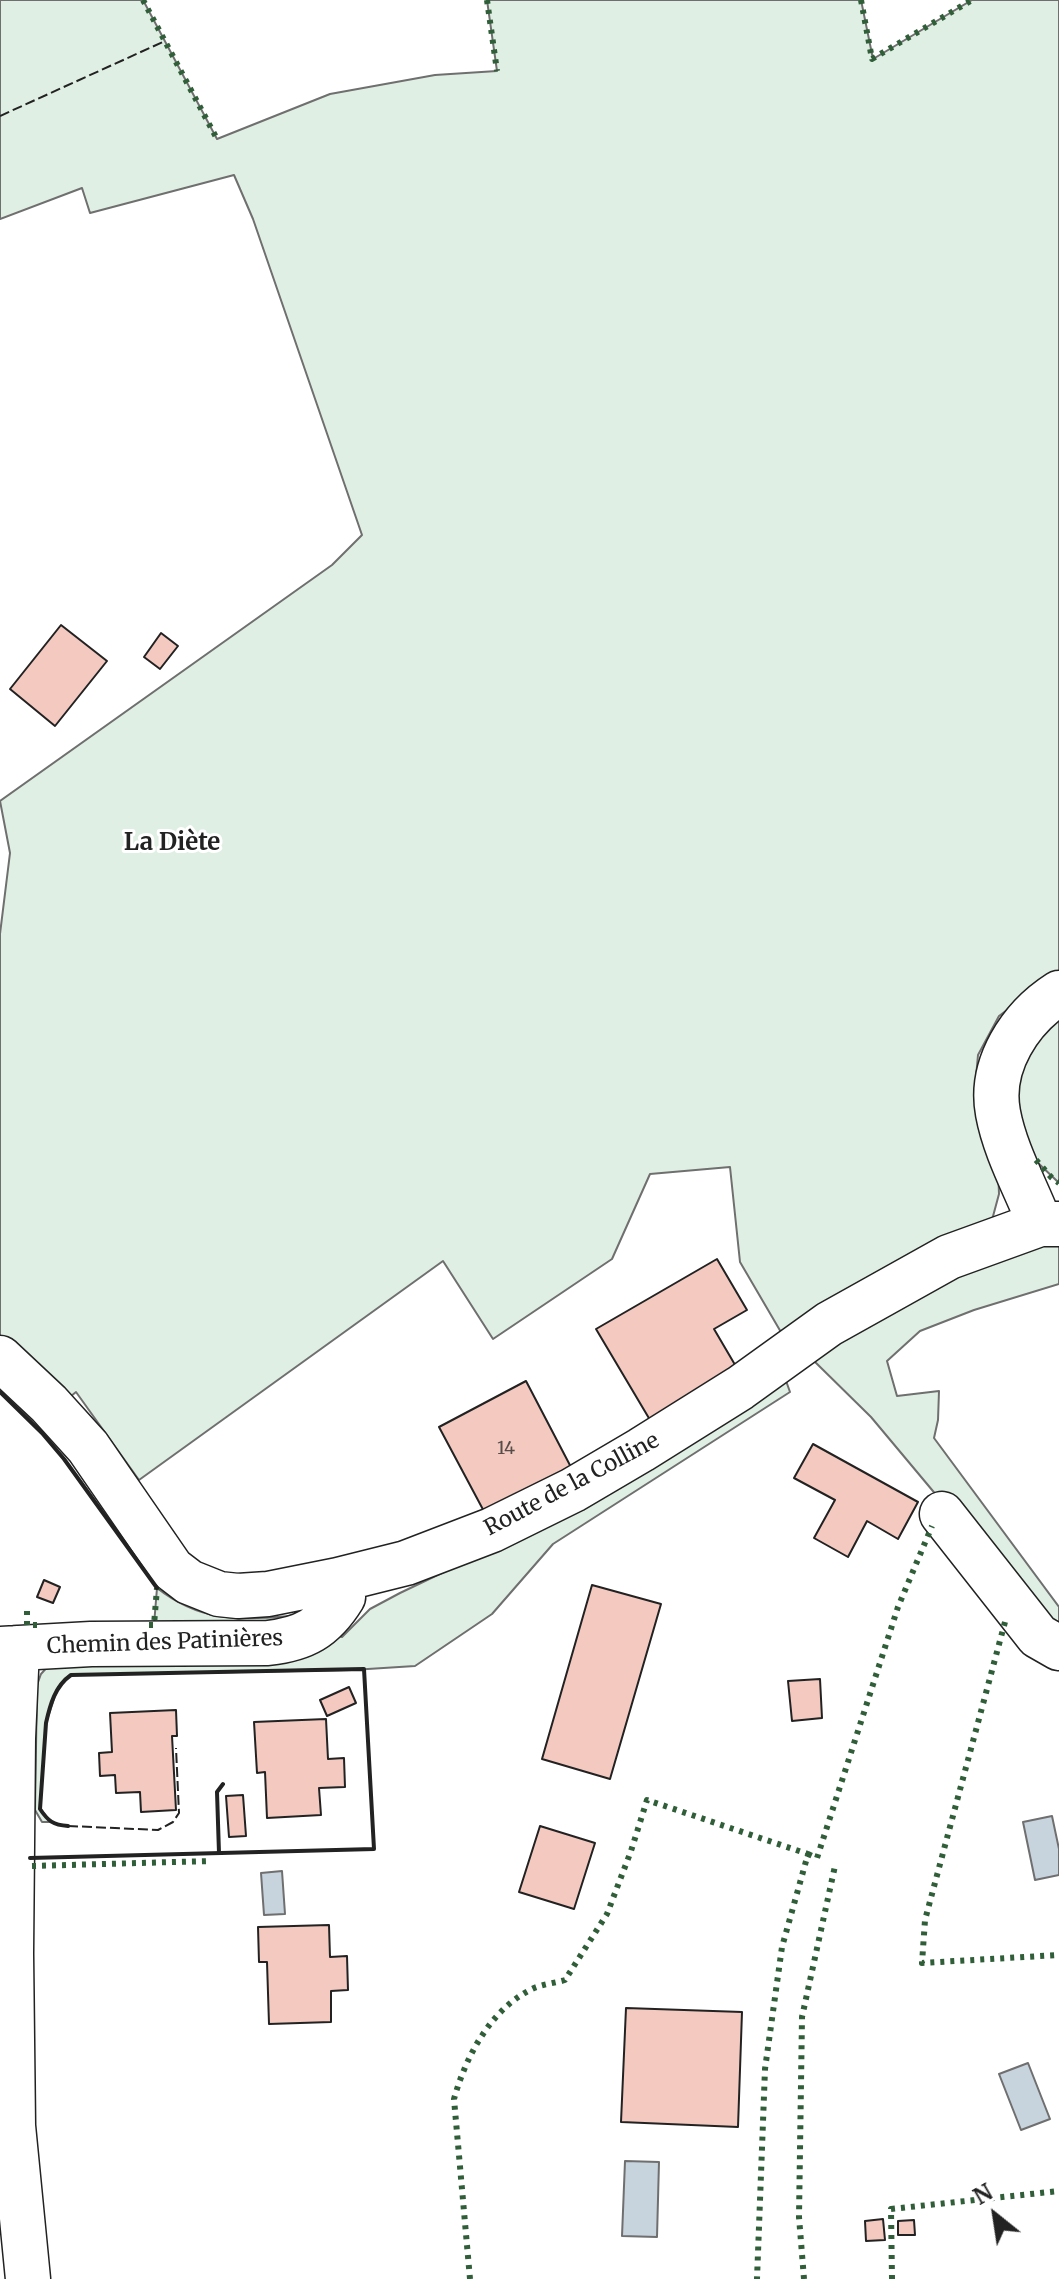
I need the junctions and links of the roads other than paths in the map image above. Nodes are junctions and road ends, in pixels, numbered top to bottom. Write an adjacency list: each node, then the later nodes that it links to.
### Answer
1 (1059, 993): 2 (street)
2 (1050, 1224): 5 (street, Route de la Colline)
3 (0, 1358): 5 (street, Route de la Colline)
4 (942, 1514): 7 (street)
5 (338, 1580): 6 (street, Chemin des Patinières)
6 (8, 1648): 8 (street)
7 (1059, 1648)
8 (28, 2279)

